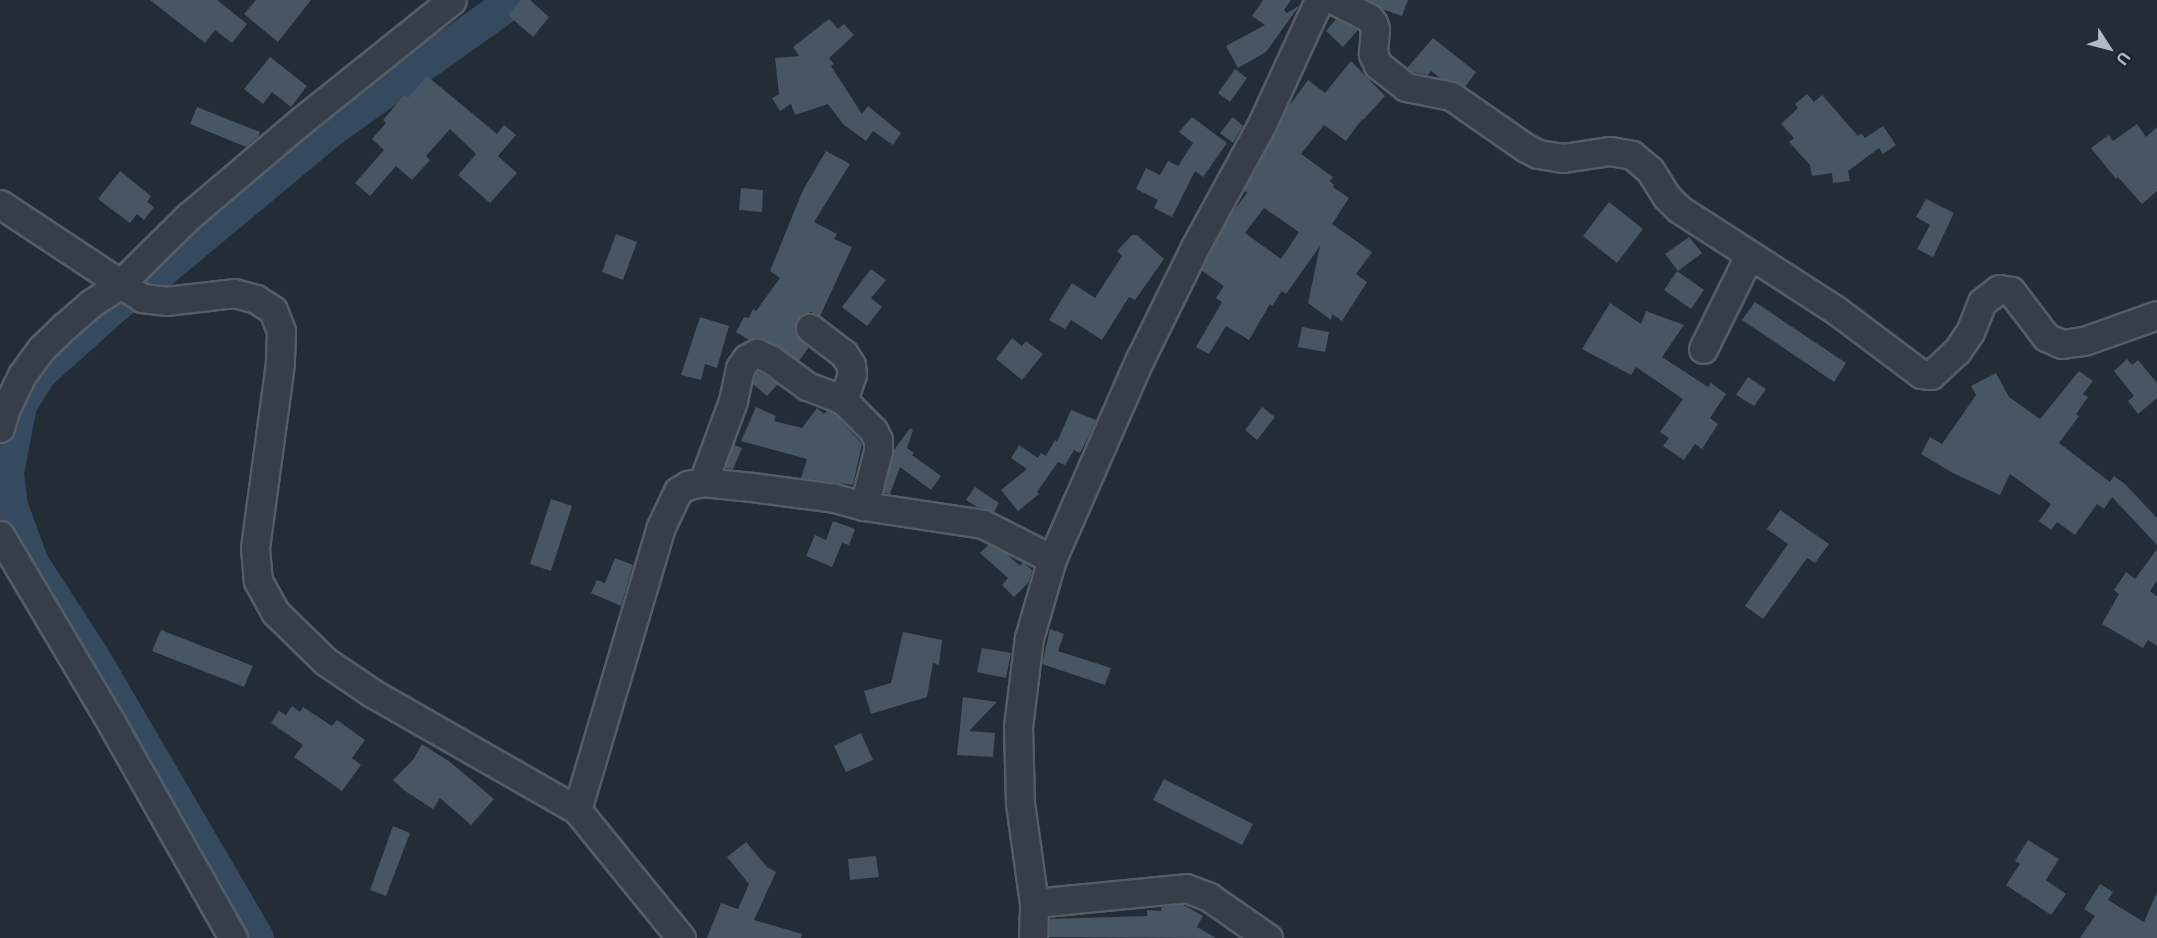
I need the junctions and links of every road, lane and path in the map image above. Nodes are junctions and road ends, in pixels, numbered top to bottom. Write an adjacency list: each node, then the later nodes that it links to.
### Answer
1 (452, 0): 6 (street)
2 (1319, 0): 15 (street)
3 (1334, 0): 5 (street)
4 (0, 204): 6 (street)
5 (1749, 256): 7 (street); 9 (street)
6 (129, 291): 11 (street); 16 (street)
7 (2157, 315)
8 (810, 328): 10 (street)
9 (1703, 350)
10 (843, 400): 12 (street); 13 (street)
11 (0, 428)
12 (703, 482): 13 (street); 16 (street)
13 (864, 506): 15 (street)
14 (0, 535): 18 (street)
15 (1052, 559): 17 (street)
16 (577, 810): 19 (street)
17 (1034, 903): 20 (street); 21 (street)
18 (233, 938)
19 (681, 938)
20 (1033, 938)
21 (1268, 938)

